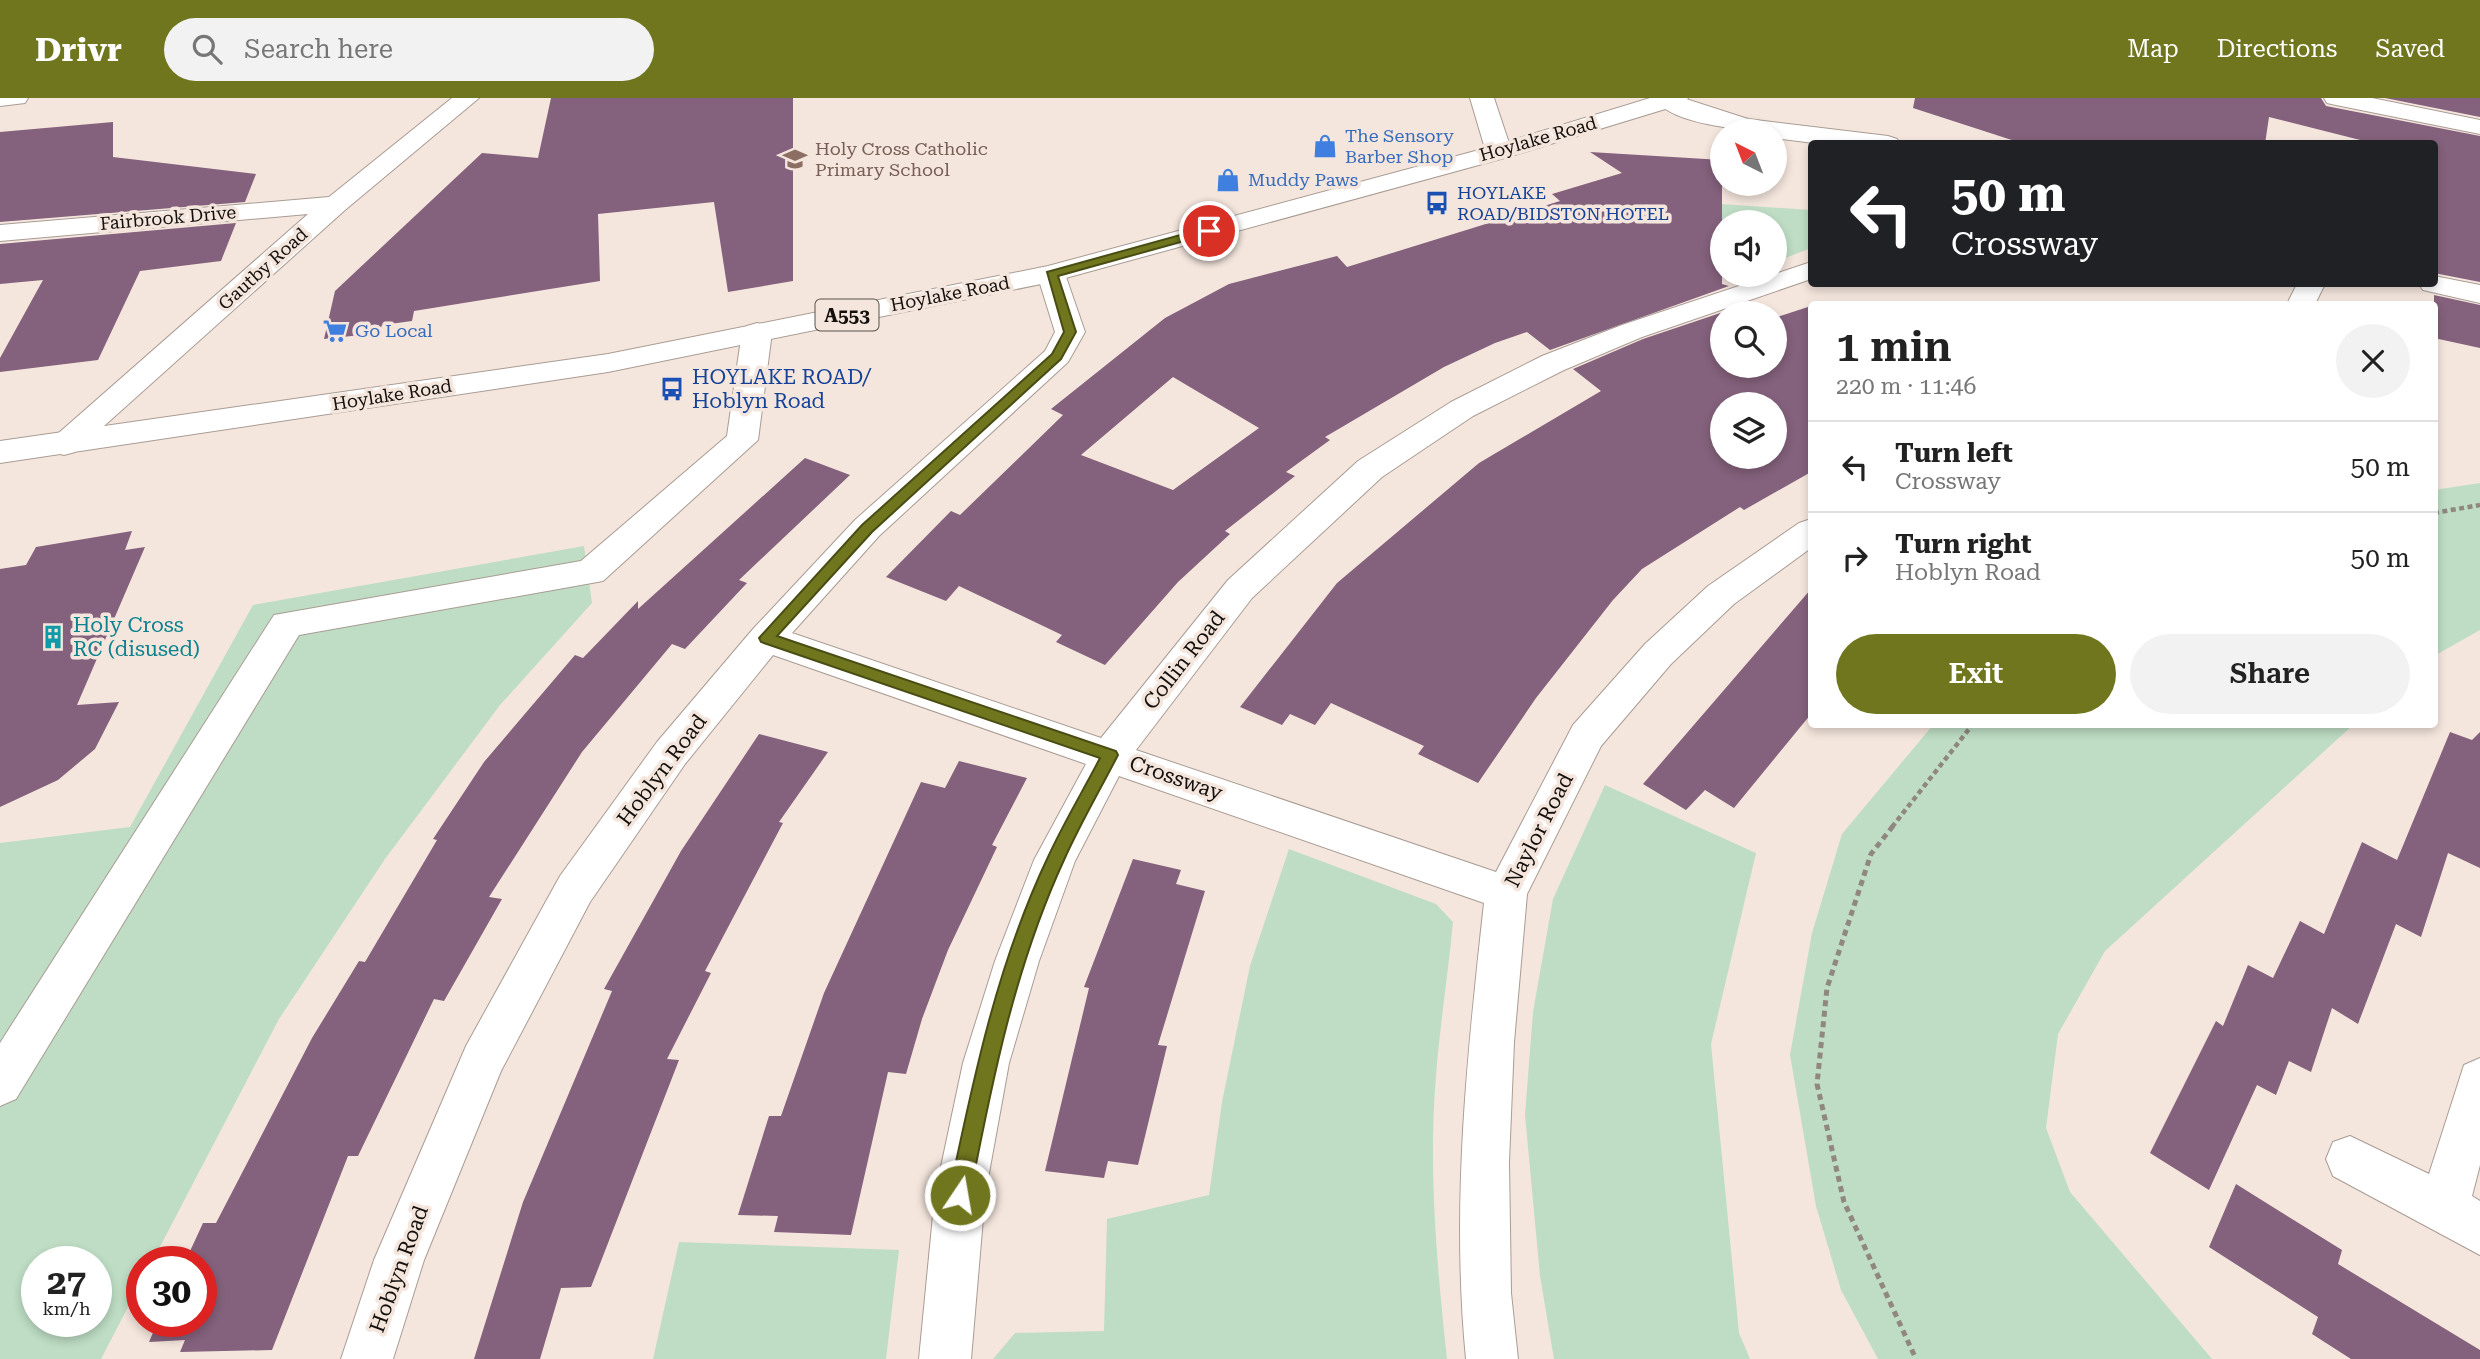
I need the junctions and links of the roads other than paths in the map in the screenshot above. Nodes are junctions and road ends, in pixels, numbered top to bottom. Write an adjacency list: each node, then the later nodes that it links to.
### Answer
1 (16, 98): 5 (street)
2 (467, 98): 10 (street, Gautby Road)
3 (1482, 98): 9 (street)
4 (2336, 98): 7 (street)
5 (0, 99)
6 (1673, 99): 8 (street); 9 (street, Hoylake Road / A553)
7 (2480, 127)
8 (1857, 140)
9 (1499, 152): 13 (street, Hoylake Road / A553)
10 (336, 204): 11 (street, Fairbrook Drive); 17 (street, Gautby Road)
11 (0, 233)
12 (1808, 271): 21 (street, Collin Road)
13 (1051, 274): 16 (street, Hoylake Road / A553); 20 (street, Hoblyn Road)
14 (2438, 285): 15 (street)
15 (2480, 294)
16 (757, 332): 17 (street, Hoylake Road / A553); 24 (street)
17 (64, 445): 18 (street, Hoylake Road / A553)
18 (0, 452)
19 (1808, 532): 22 (street, Naylor Road)
20 (766, 638): 21 (street, Crossway); 27 (street, Hoblyn Road)
21 (1110, 755): 22 (street, Crossway); 28 (street, Collin Road)
22 (1506, 893): 29 (street, Naylor Road)
23 (2480, 1080): 26 (street)
24 (0, 1084)
25 (2350, 1159): 26 (street)
26 (2462, 1219)
27 (367, 1359)
28 (945, 1359)
29 (1492, 1359)

